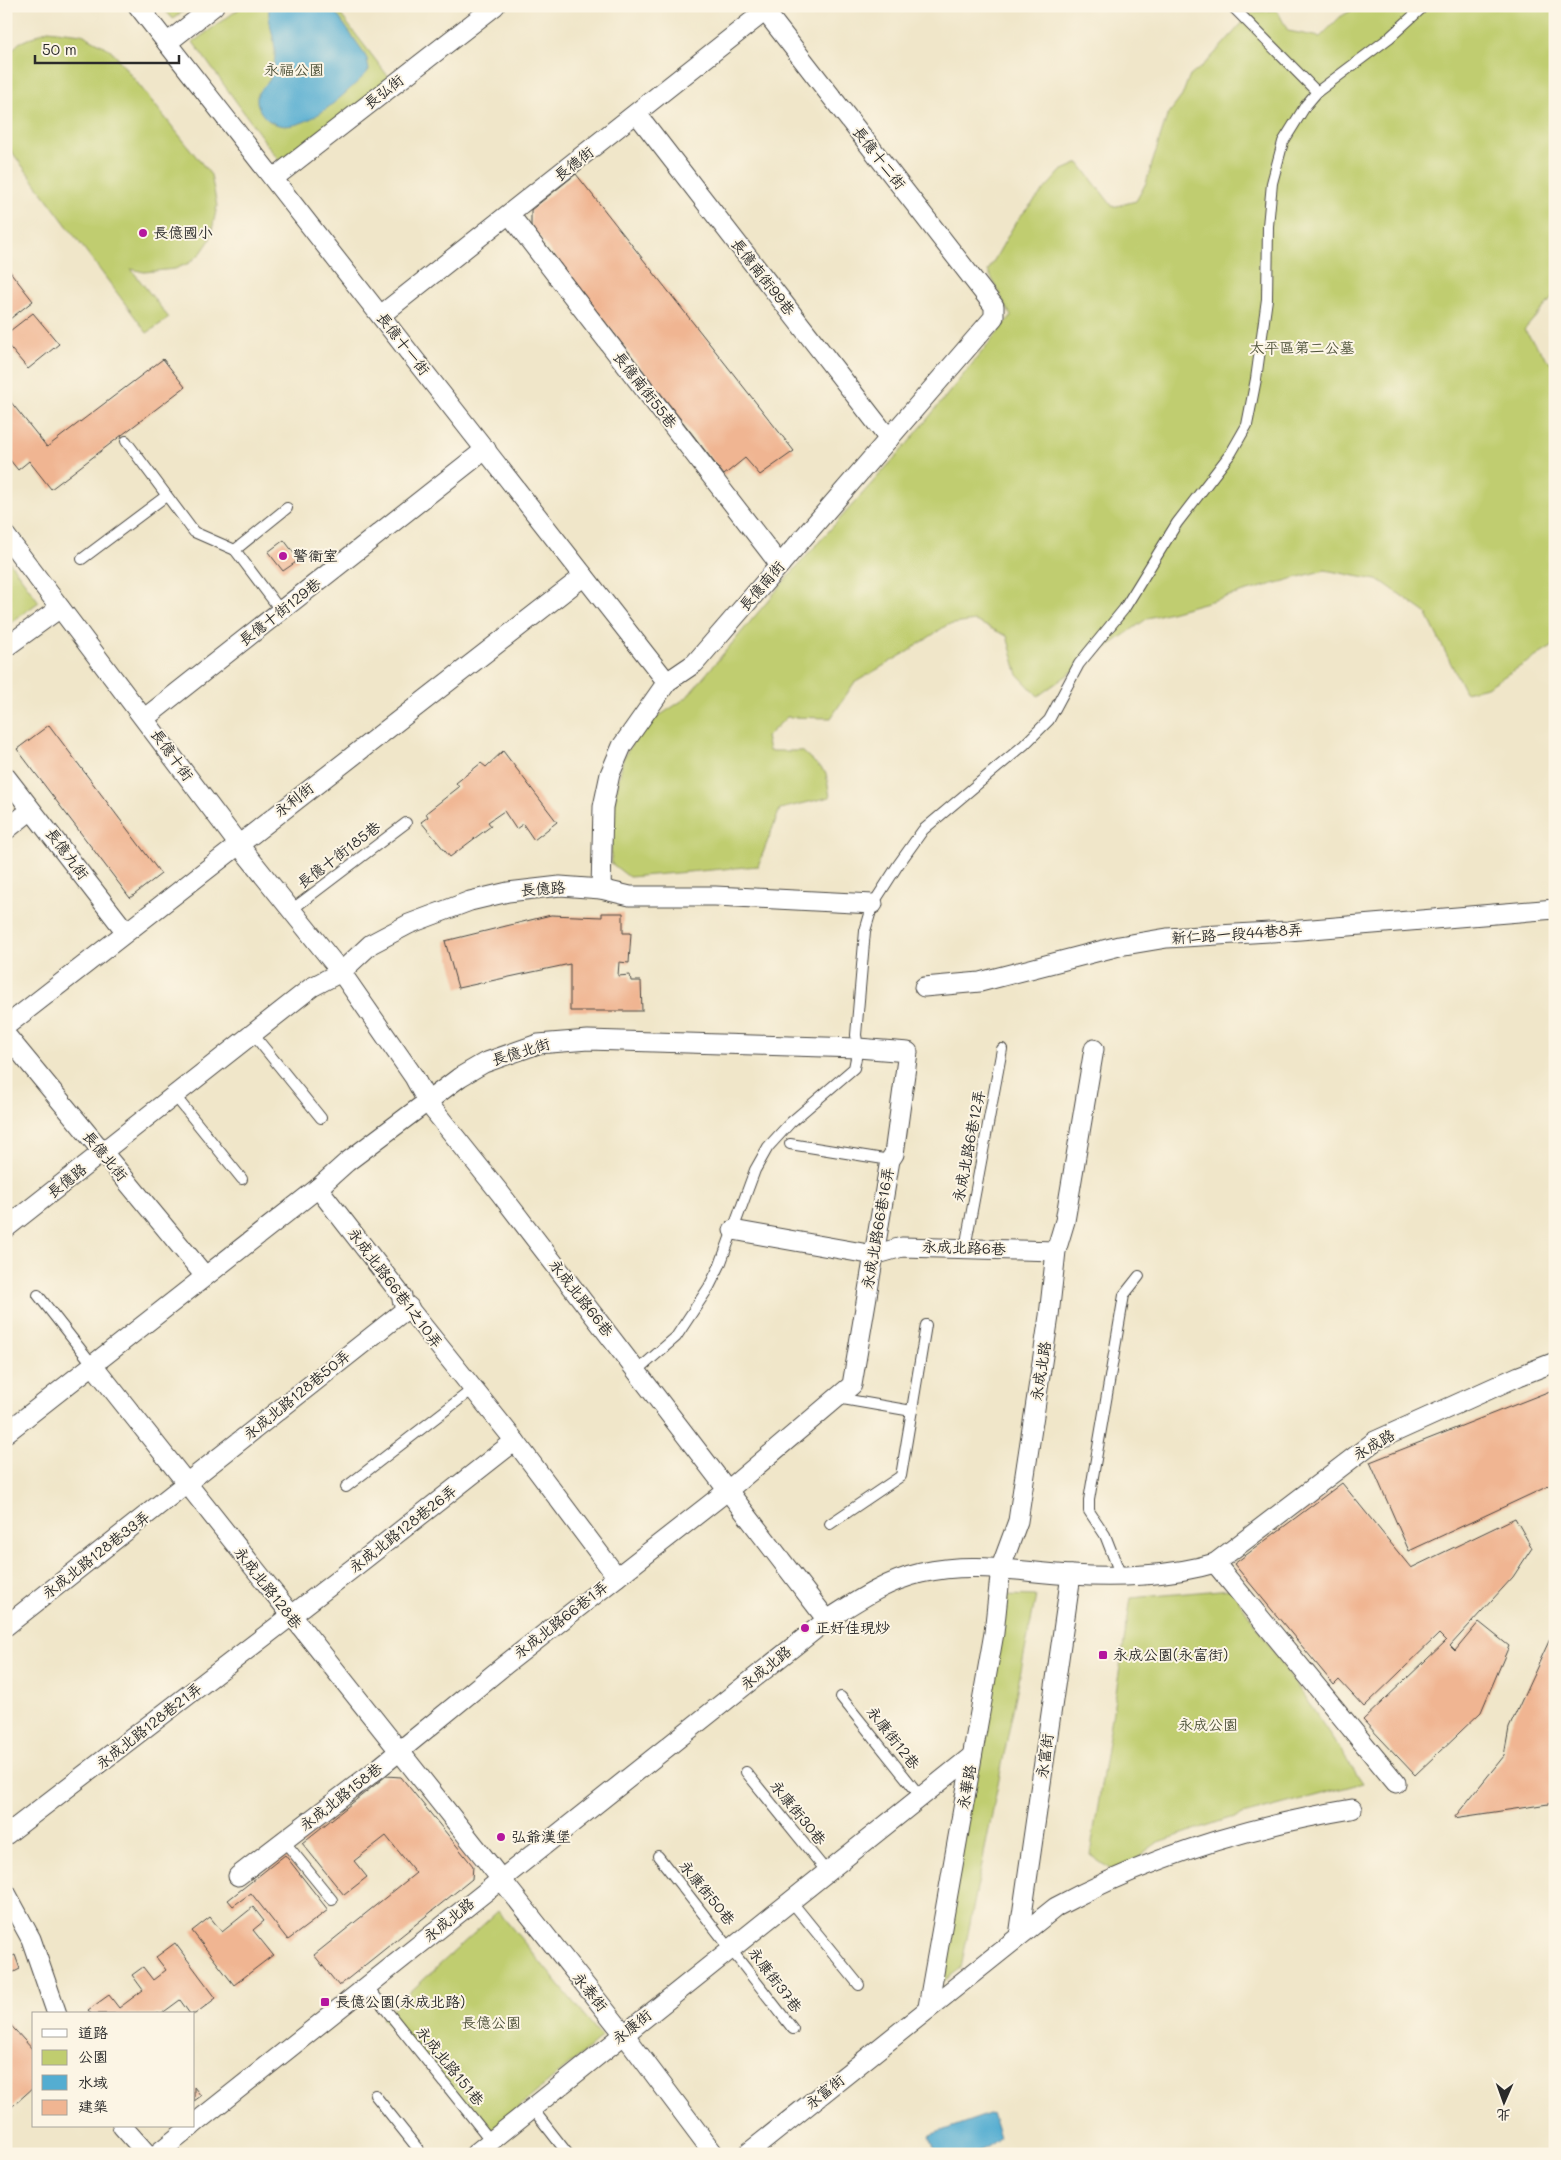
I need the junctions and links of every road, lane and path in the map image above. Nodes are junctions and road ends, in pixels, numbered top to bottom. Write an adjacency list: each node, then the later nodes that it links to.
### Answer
1 (138, 6): 7 (street, 長億十一街)
2 (214, 6): 7 (street)
3 (495, 6): 10 (street, 長弘街)
4 (1232, 6): 8 (lane)
5 (1424, 6): 8 (lane)
6 (763, 9): 9 (street, 長德街); 12 (street, 長億十二街)
7 (167, 43): 10 (street, 長億十一街)
8 (1317, 92): 35 (lane)
9 (637, 114): 11 (street, 長德街); 14 (street, 長億南街99巷)
10 (274, 178): 13 (street, 長億十一街)
11 (510, 214): 13 (street, 長德街); 22 (street, 長億南街55巷)
12 (994, 312): 14 (street, 長億南街)
13 (381, 315): 16 (street, 長億十一街)
14 (889, 439): 22 (street, 長億南街)
15 (126, 441): 17 (lane)
16 (486, 449): 23 (street, 長億十一街); 25 (street, 長億十街129巷)
17 (166, 496): 20 (lane); 21 (lane)
18 (287, 508): 20 (lane)
19 (6, 536): 24 (street, 長億十街)
20 (235, 550): 25 (lane)
21 (82, 559)
22 (780, 565): 27 (street, 長億南街)
23 (584, 576): 27 (street, 長億十一街); 33 (street, 永利街)
24 (60, 608): 26 (street); 28 (street, 長億十街)
25 (281, 612): 28 (street, 長億十街129巷)
26 (6, 648)
27 (667, 682): 34 (street, 長億南街)
28 (145, 718): 33 (street, 長億十街)
29 (6, 776): 30 (street, 長億九街)
30 (31, 810): 32 (street); 38 (street, 長億九街)
31 (406, 823): 37 (lane, 長億十街185巷)
32 (6, 830)
33 (239, 845): 37 (street, 長億十街); 38 (street, 永利街)
34 (601, 889): 35 (street, 長億路); 39 (street, 長億路)
35 (873, 904): 44 (lane)
36 (1555, 909): 40 (street, 新仁路一段44巷8弄)
37 (290, 911): 39 (street, 長億十街)
38 (126, 932): 41 (street, 永利街)
39 (341, 972): 42 (street, 長億路); 49 (street, 永成北路66巷)
40 (924, 987)
41 (6, 1026)
42 (253, 1034): 48 (street, 長億路); 50 (lane)
43 (6, 1035): 52 (street, 長億北街)
44 (858, 1048): 47 (street, 長億北街); 49 (street, 長億北街); 57 (lane)
45 (1002, 1049): 58 (lane, 永成北路6巷12弄)
46 (1094, 1049): 59 (street, 永成北路)
47 (908, 1052): 53 (street, 永成北路66巷16弄)
48 (175, 1096): 52 (street, 長億路); 54 (lane)
49 (428, 1103): 55 (street, 長億北街); 68 (street, 永成北路66巷)
50 (321, 1118)
51 (790, 1144): 53 (lane)
52 (102, 1153): 56 (street, 長億路); 61 (street, 長億北街)
53 (890, 1160): 60 (street, 永成北路66巷16弄)
54 (242, 1179)
55 (318, 1188): 61 (street, 長億北街); 64 (street, 永成北路66巷1之10弄)
56 (6, 1228)
57 (732, 1230): 60 (street); 68 (lane)
58 (966, 1248): 59 (street, 永成北路6巷); 60 (street, 永成北路6巷)
59 (1056, 1251): 79 (street, 永成北路)
60 (874, 1255): 70 (street, 永成北路66巷16弄)
61 (206, 1276): 67 (street, 長億北街)
62 (1139, 1276): 81 (lane)
63 (38, 1295): 67 (lane, 永成北路128巷)
64 (409, 1307): 69 (street, 永成北路66巷1之10弄); 74 (street, 永成北路128巷50弄)
65 (926, 1325): 71 (lane)
66 (1555, 1362): 78 (street, 永成路)
67 (93, 1365): 72 (street, 長億北街); 74 (street, 永成北路128巷)
68 (637, 1371): 76 (street, 永成北路66巷)
69 (473, 1388): 73 (street, 永成北路66巷1之10弄); 75 (lane)
70 (836, 1398): 71 (lane); 76 (street, 永成北路66巷16弄)
71 (912, 1410): 77 (lane)
72 (6, 1433)
73 (515, 1441): 82 (street, 永成北路66巷1之10弄); 83 (street, 永成北路128巷26弄)
74 (186, 1484): 83 (street, 永成北路128巷); 85 (street, 永成北路128巷33弄)
75 (346, 1486)
76 (727, 1491): 82 (street, 永成北路66巷1弄); 84 (street, 永成北路66巷)
77 (830, 1524)
78 (1214, 1563): 81 (street, 永成路); 90 (street)
79 (1001, 1567): 80 (street, 永成路); 84 (street, 永成北路); 88 (street, 永華路)
80 (1070, 1575): 81 (street, 永成路); 102 (street, 永富街)
81 (1121, 1576)
82 (617, 1577): 87 (street, 永成北路66巷1弄)
83 (291, 1616): 87 (street, 永成北路128巷); 93 (street, 永成北路128巷21弄)
84 (827, 1620): 98 (street, 永成北路)
85 (6, 1626)
86 (841, 1697): 91 (lane, 永康街12巷)
87 (398, 1752): 94 (street, 永成北路158巷); 98 (street, 永成北路128巷)
88 (972, 1756): 91 (street, 永康街); 106 (street, 永華路)
89 (746, 1772): 96 (lane, 永康街30巷)
90 (1396, 1783)
91 (921, 1797): 96 (street, 永康街)
92 (1352, 1809): 102 (street, 永富街)
93 (6, 1835)
94 (284, 1841): 97 (street, 永成北路158巷); 100 (lane, 永成北路158巷)
95 (658, 1856): 103 (lane, 永康街50巷)
96 (827, 1872): 101 (street, 永康街)
97 (238, 1876)
98 (500, 1880): 105 (street, 永成北路); 109 (street, 永泰街)
99 (6, 1893): 107 (street)
100 (332, 1900)
101 (790, 1901): 103 (street, 永康街); 104 (lane)
102 (1019, 1936): 106 (street, 永富街)
103 (732, 1948): 108 (lane, 永康街37巷); 109 (street, 永康街)
104 (858, 1985)
105 (367, 1986): 112 (street, 永成北路); 115 (lane, 永成北路151巷)
106 (928, 2008): 122 (street, 永富街)
107 (56, 2012)
108 (793, 2029)
109 (624, 2034): 111 (street, 永康街); 121 (street, 永泰街)
110 (375, 2095): 118 (lane)
111 (532, 2108): 115 (street, 永康街); 120 (lane)
112 (195, 2123)
113 (124, 2128): 116 (street)
114 (189, 2128): 117 (street, 永成北路)
115 (490, 2141): 119 (street, 永康街)
116 (147, 2154)
117 (157, 2154)
118 (422, 2154)
119 (475, 2154)
120 (568, 2154)
121 (714, 2154)
122 (747, 2154)

